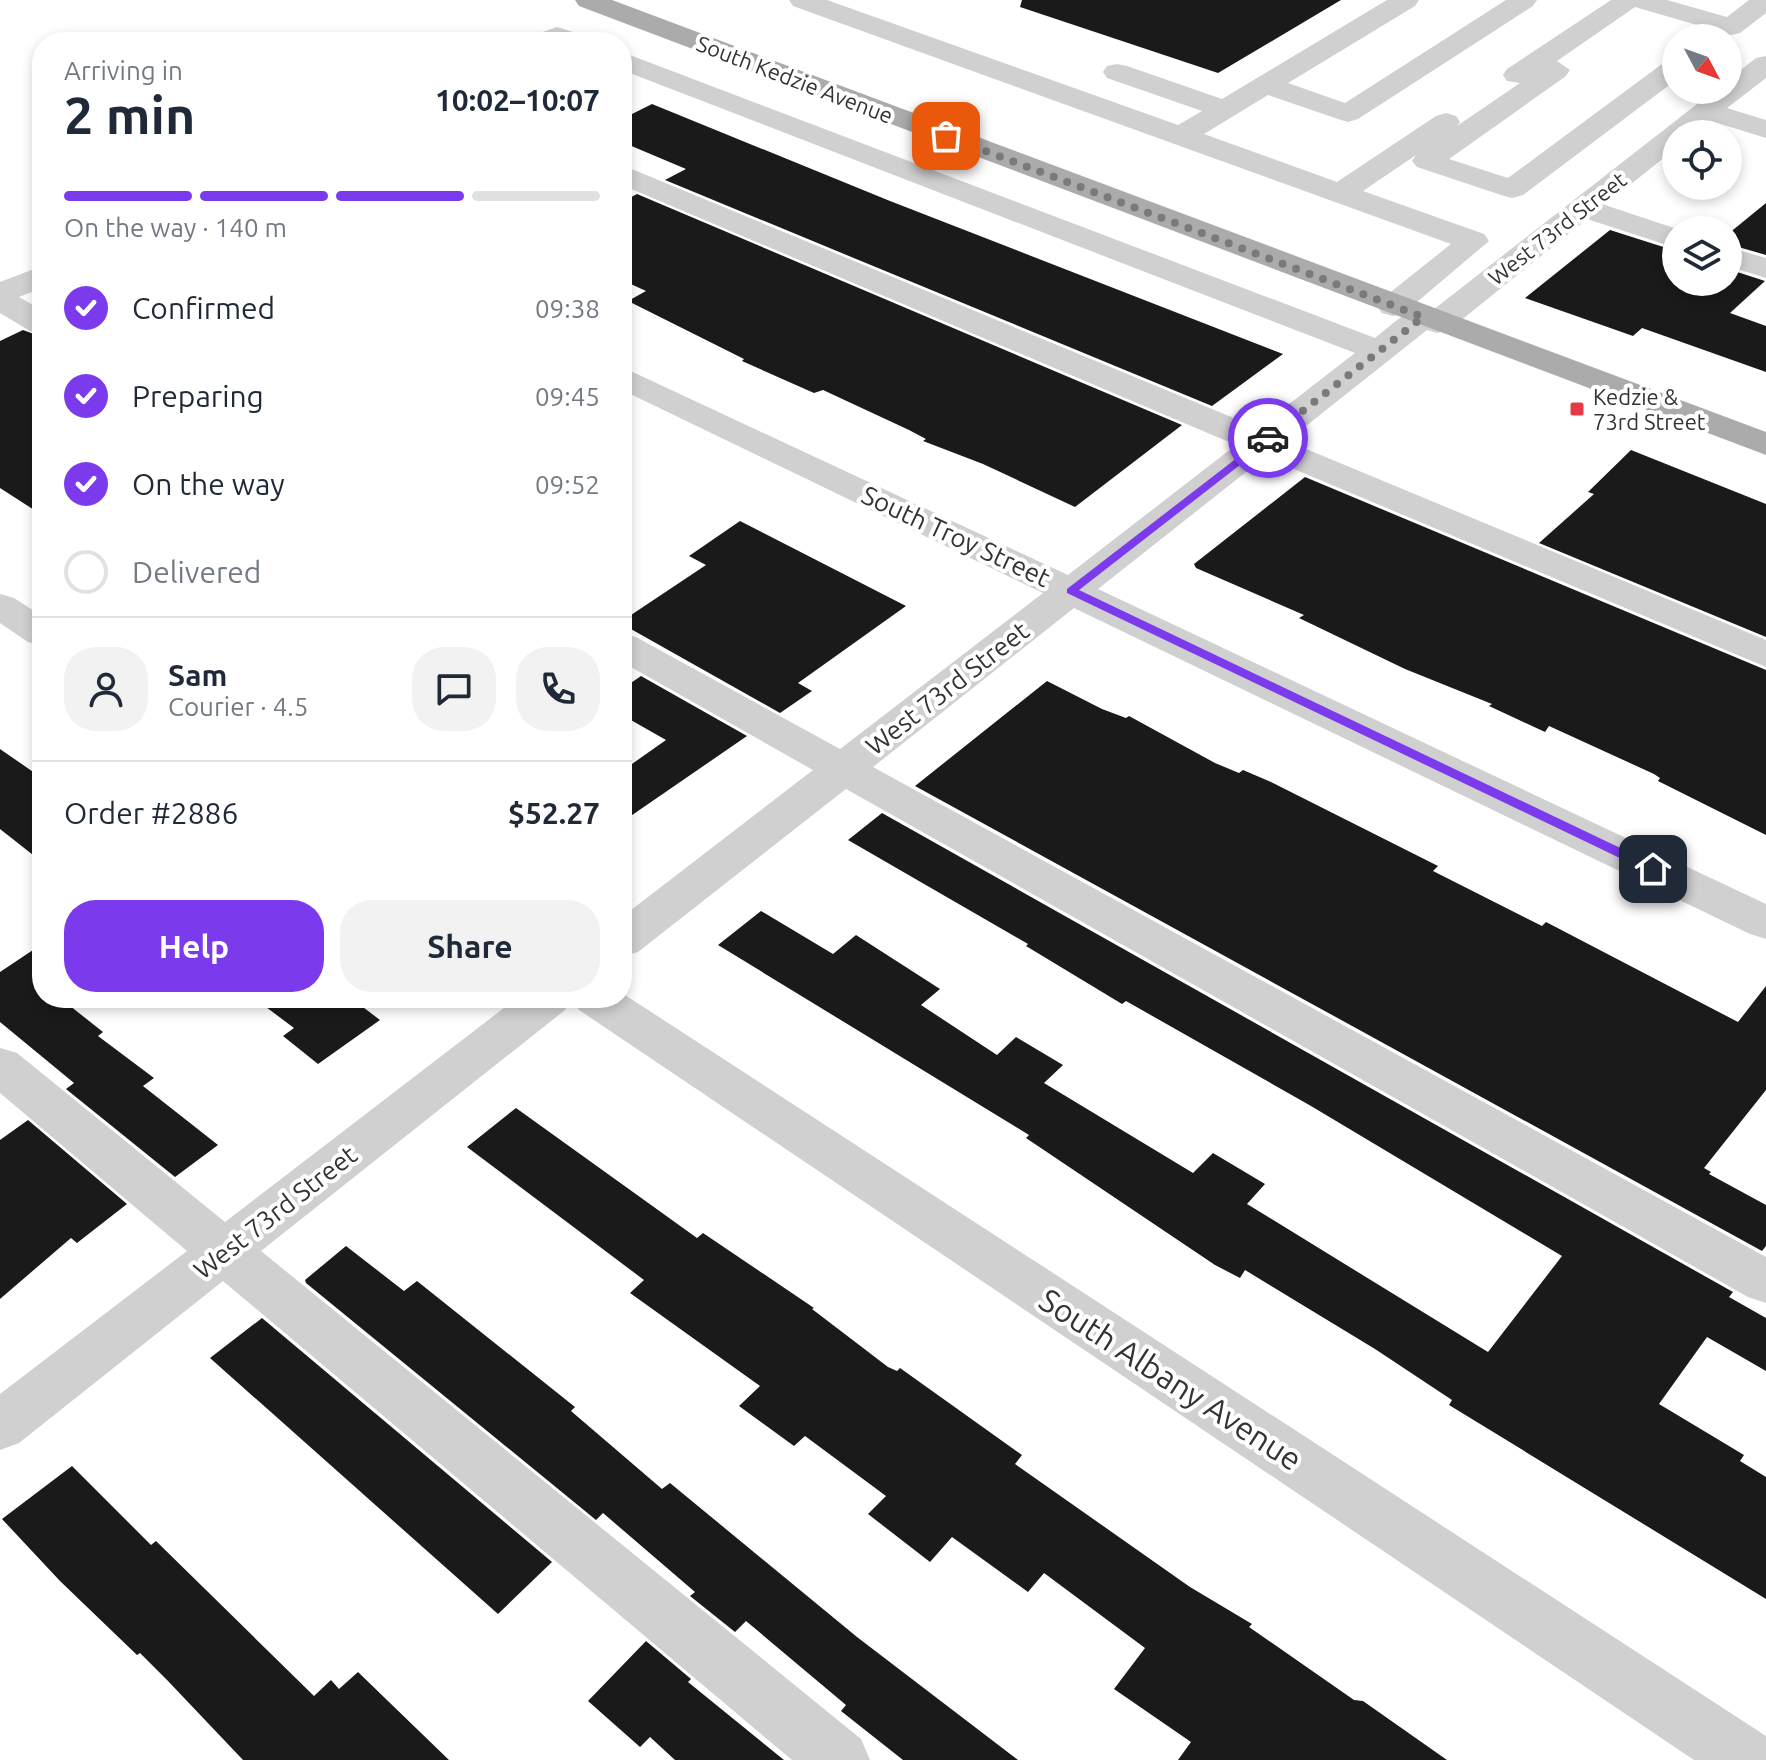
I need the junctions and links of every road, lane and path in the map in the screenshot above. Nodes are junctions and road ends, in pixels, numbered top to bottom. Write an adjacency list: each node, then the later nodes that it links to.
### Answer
1 (588, 0): 31 (main road, South Kedzie Avenue)
2 (802, 0): 20 (street)
3 (1406, 0): 15 (street)
4 (1524, 0): 15 (street)
5 (1629, 0): 10 (street)
6 (1638, 0): 8 (street)
7 (1766, 0): 9 (street)
8 (1702, 24)
9 (1734, 24)
10 (1536, 62): 14 (street); 23 (street)
11 (632, 64): 33 (street, South Kedzie Avenue)
12 (1766, 64): 17 (street, West 73rd Street)
13 (1117, 72): 16 (street)
14 (1662, 77)
15 (1266, 85): 16 (street)
16 (1225, 110): 20 (street)
17 (1706, 111): 18 (street, West 73rd Street); 19 (street)
18 (1694, 120)
19 (1766, 129)
20 (1181, 136): 23 (street)
21 (1662, 145): 24 (street, West 73rd Street)
22 (632, 178): 35 (street)
23 (1339, 194): 31 (street)
24 (1583, 208): 25 (street); 31 (street, West 73rd Street)
25 (1662, 234)
26 (1742, 261): 27 (street)
27 (1766, 269)
28 (32, 280): 29 (street)
29 (0, 294)
30 (0, 300): 32 (street)
31 (1418, 315): 33 (street, West 73rd Street); 36 (main road, South Kedzie Avenue)
32 (32, 318)
33 (1379, 351): 35 (street, West 73rd Street)
34 (632, 382): 37 (street, South Troy Street)
35 (1261, 443): 37 (street, West 73rd Street); 41 (street)
36 (1766, 444)
37 (1071, 591): 42 (street, West 73rd Street); 43 (street, South Troy Street)
38 (0, 606): 39 (street)
39 (32, 627)
40 (632, 652): 42 (street)
41 (1766, 655)
42 (843, 769): 44 (street, West 73rd Street); 49 (street)
43 (1766, 923)
44 (632, 933)
45 (536, 1008): 48 (street, West 73rd Street)
46 (610, 1008): 52 (street, South Albany Avenue)
47 (0, 1066): 48 (street)
48 (224, 1252): 50 (street, West 73rd Street); 51 (street)
49 (1766, 1282)
50 (0, 1426)
51 (839, 1760)
52 (1748, 1760)

